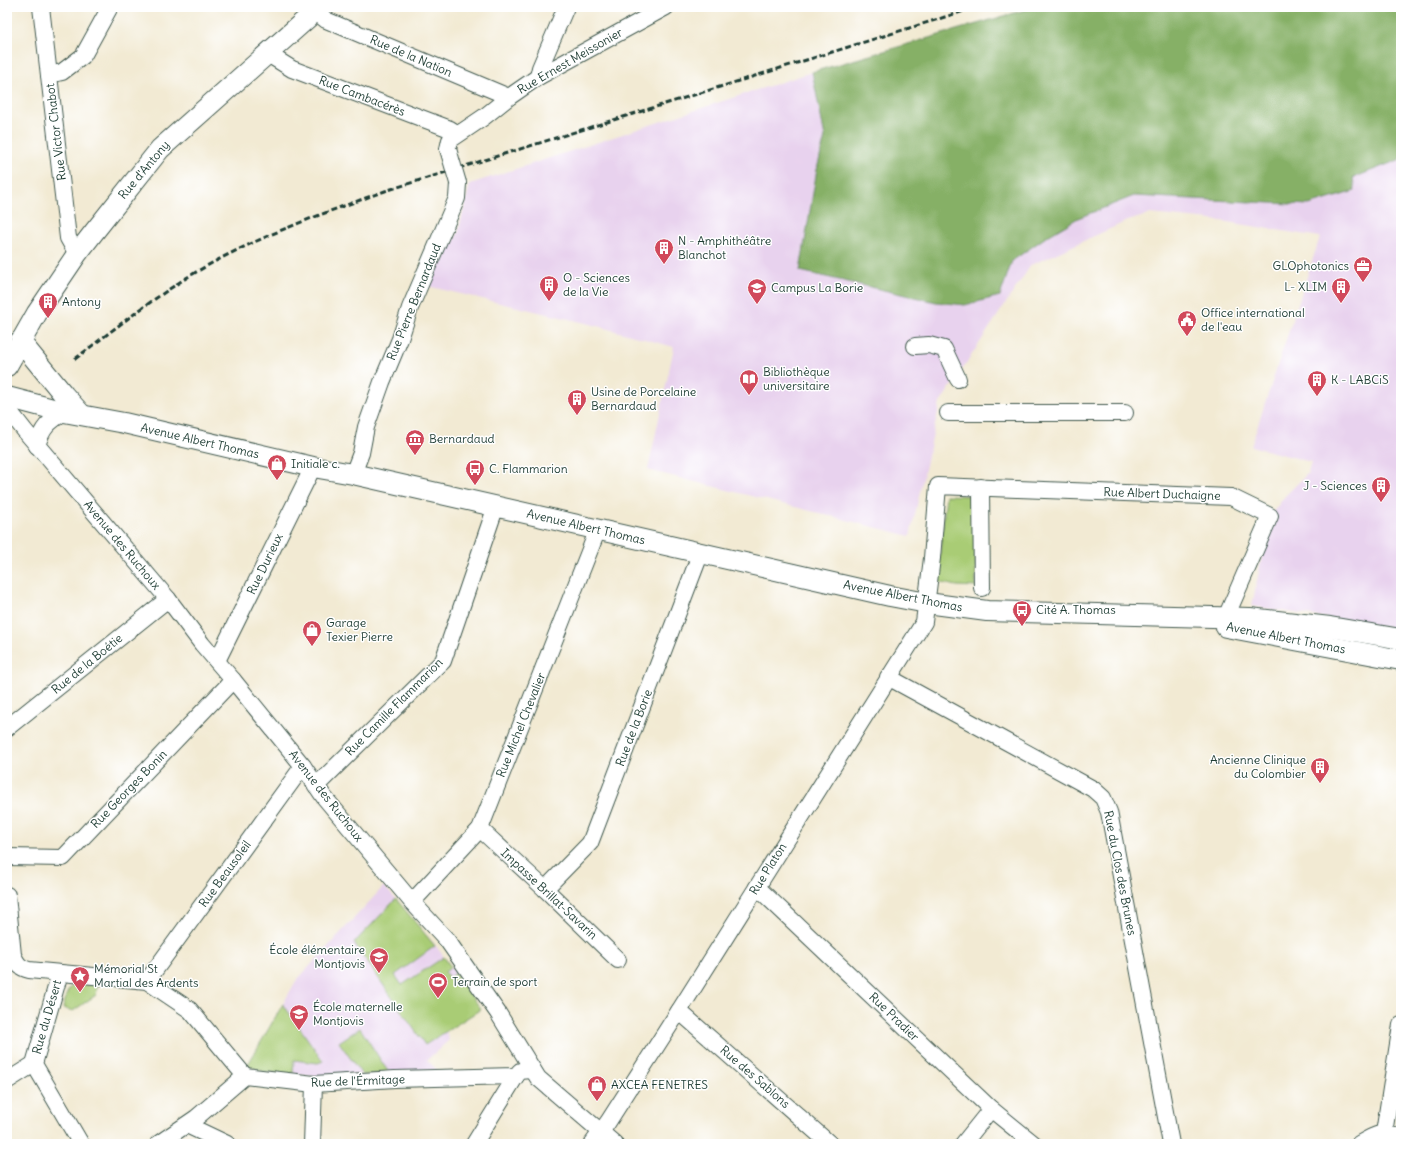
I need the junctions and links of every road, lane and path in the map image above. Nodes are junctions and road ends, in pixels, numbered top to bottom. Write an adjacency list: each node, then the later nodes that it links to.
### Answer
1 (41, 7): 7 (street, Rue Victor Chabot)
2 (110, 7): 7 (street)
3 (566, 7): 8 (street)
4 (666, 7): 8 (street, Rue Ernest Meissonier)
5 (318, 9): 6 (street, Rue d'Antony); 9 (street, Rue de la Nation)
6 (268, 54): 10 (street, Rue Cambacérès); 11 (street, Rue d'Antony)
7 (49, 75): 11 (street, Rue Victor Chabot)
8 (538, 77): 9 (street, Rue Ernest Meissonier)
9 (509, 97): 10 (street, Rue Ernest Meissonier)
10 (458, 134): 23 (street, Rue Pierre Bernardaud, bridge)
11 (77, 254): 12 (street, Rue d'Antony)
12 (20, 341): 14 (street, Rue d'Antony); 19 (street)
13 (915, 346): 15 (street)
14 (7, 366)
15 (958, 379)
16 (7, 396): 19 (street, Avenue Albert Thomas)
17 (7, 408): 21 (street, Avenue des Ruchoux)
18 (1126, 412): 20 (street)
19 (73, 413): 21 (street); 22 (street, Avenue Albert Thomas)
20 (948, 413)
21 (37, 446): 30 (street, Avenue des Ruchoux)
22 (313, 467): 23 (street, Avenue Albert Thomas); 40 (street, Rue Durieux)
23 (353, 474): 26 (street, Avenue Albert Thomas)
24 (938, 486): 25 (street, Rue Albert Duchaigne); 31 (street, Rue Platon)
25 (981, 487): 29 (street); 33 (street, Rue Albert Duchaigne)
26 (496, 506): 27 (street, Avenue Albert Thomas); 45 (street, Rue Camille Flammarion)
27 (598, 529): 28 (street, Avenue Albert Thomas); 46 (street, Rue Michel Chevalier)
28 (701, 552): 31 (street, Avenue Albert Thomas); 49 (street, Rue de la Borie)
29 (982, 588)
30 (168, 599): 40 (street, Avenue des Ruchoux); 43 (street, Rue de la Boétie)
31 (926, 603): 32 (street, Avenue Albert Thomas); 41 (street, Rue Platon)
32 (1171, 615): 33 (street, Avenue Albert Thomas); 35 (street, Avenue Albert Thomas)
33 (1226, 617): 34 (street, Avenue Albert Thomas)
34 (1401, 639)
35 (1293, 640): 36 (street, Avenue Albert Thomas); 37 (street)
36 (1334, 647): 38 (street); 39 (street, Avenue Albert Thomas)
37 (1401, 648)
38 (1401, 656)
39 (1401, 660)
40 (217, 661): 42 (street, Avenue des Ruchoux)
41 (888, 677): 48 (street, Rue Platon); 77 (street, Rue du Clos des Brunes)
42 (233, 680): 44 (street, Avenue des Ruchoux); 47 (street, Rue Georges Bonin)
43 (7, 728)
44 (303, 766): 45 (street, Avenue des Ruchoux); 54 (street, Rue Beausoleil)
45 (316, 786): 51 (street, Avenue des Ruchoux)
46 (480, 829): 49 (street, Impasse Brillat-Savarin); 51 (street, Rue Michel Chevalier)
47 (7, 857)
48 (757, 887): 55 (street, Rue Platon); 63 (street, Rue Pradier)
49 (545, 889): 52 (street, Impasse Brillat-Savarin)
50 (7, 895): 53 (street)
51 (412, 902): 58 (street, Avenue des Ruchoux)
52 (618, 960)
53 (60, 973): 54 (street); 57 (street, Rue du Désert)
54 (148, 981): 59 (street)
55 (679, 1011): 67 (street, Rue Platon); 74 (street, Rue des Sablons)
56 (1401, 1025): 65 (street)
57 (34, 1064): 61 (street); 68 (street, Rue du Désert)
58 (532, 1070): 60 (street, Rue de l'Érmitage); 67 (street, Avenue des Ruchoux)
59 (245, 1076): 62 (street, Rue de l'Érmitage); 64 (street)
60 (516, 1076): 62 (street, Rue de l'Érmitage); 72 (street)
61 (7, 1080)
62 (314, 1084): 71 (street)
63 (991, 1109): 75 (street); 76 (street, Rue Pradier)
64 (187, 1125): 69 (street); 70 (street)
65 (1384, 1133): 66 (street); 78 (street)
66 (1401, 1137)
67 (597, 1138): 73 (street, Avenue des Ruchoux)
68 (81, 1144)
69 (158, 1144)
70 (227, 1144)
71 (312, 1144)
72 (474, 1144)
73 (615, 1144)
74 (830, 1144)
75 (963, 1144)
76 (1034, 1144)
77 (1171, 1144)
78 (1359, 1144)

